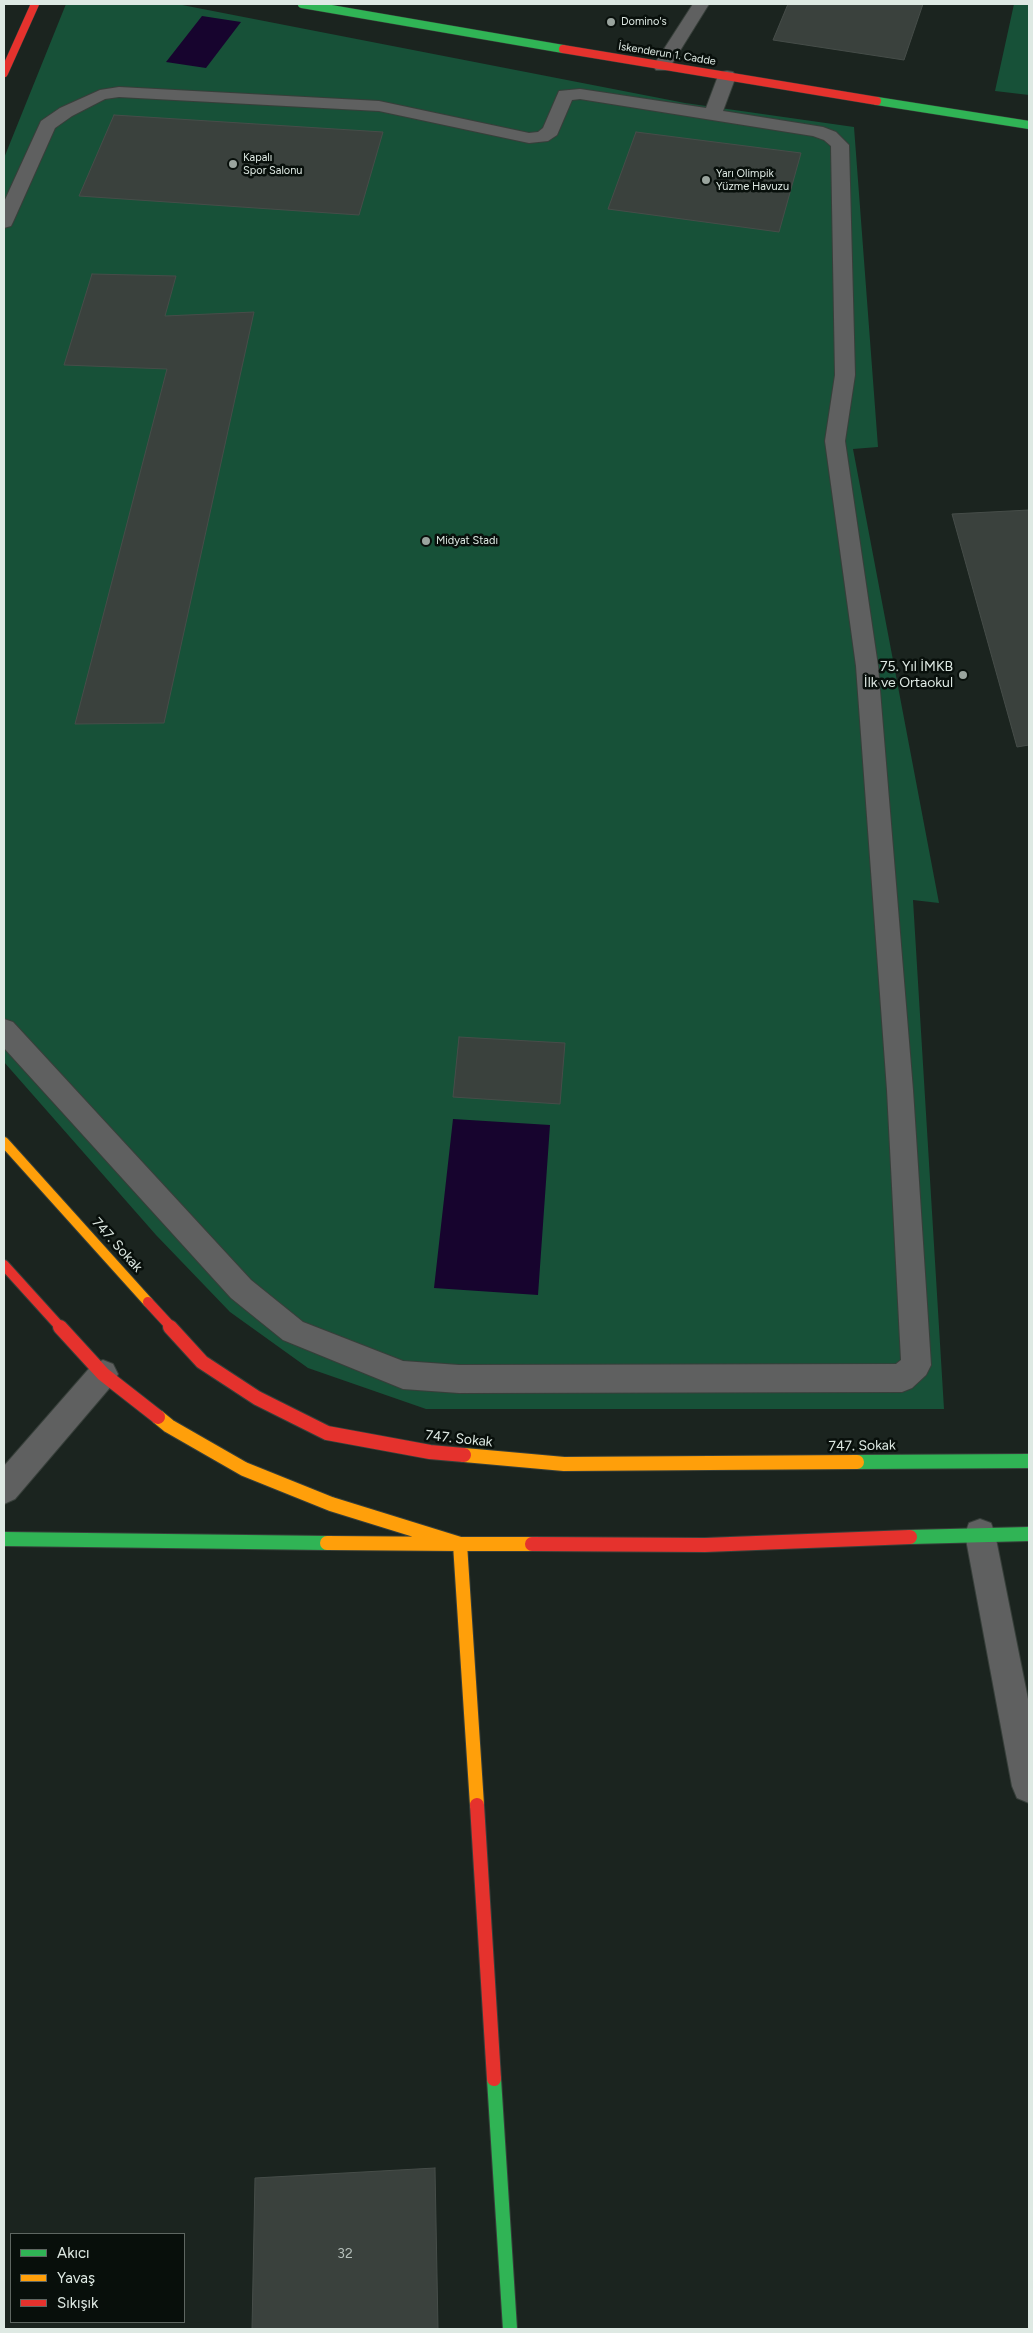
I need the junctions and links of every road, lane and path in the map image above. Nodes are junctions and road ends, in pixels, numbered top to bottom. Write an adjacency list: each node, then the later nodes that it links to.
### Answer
1 (35, 4): 5 (street)
2 (302, 4): 4 (street, İskenderun 1. Cadde)
3 (701, 4): 4 (street)
4 (662, 66): 6 (street, İskenderun 1. Cadde)
5 (4, 73)
6 (726, 76): 7 (street); 8 (street, İskenderun 1. Cadde)
7 (713, 114): 9 (street); 10 (street)
8 (1029, 125)
9 (4, 222)
10 (4, 1030)
11 (4, 1142): 14 (street, 747. Sokak)
12 (4, 1265): 13 (street)
13 (103, 1374): 15 (street); 19 (street)
14 (1029, 1461)
15 (4, 1489)
16 (980, 1534): 17 (street); 19 (street); 20 (street)
17 (1029, 1534)
18 (4, 1539): 19 (street)
19 (460, 1544): 21 (street)
20 (1029, 1786)
21 (510, 2329)

